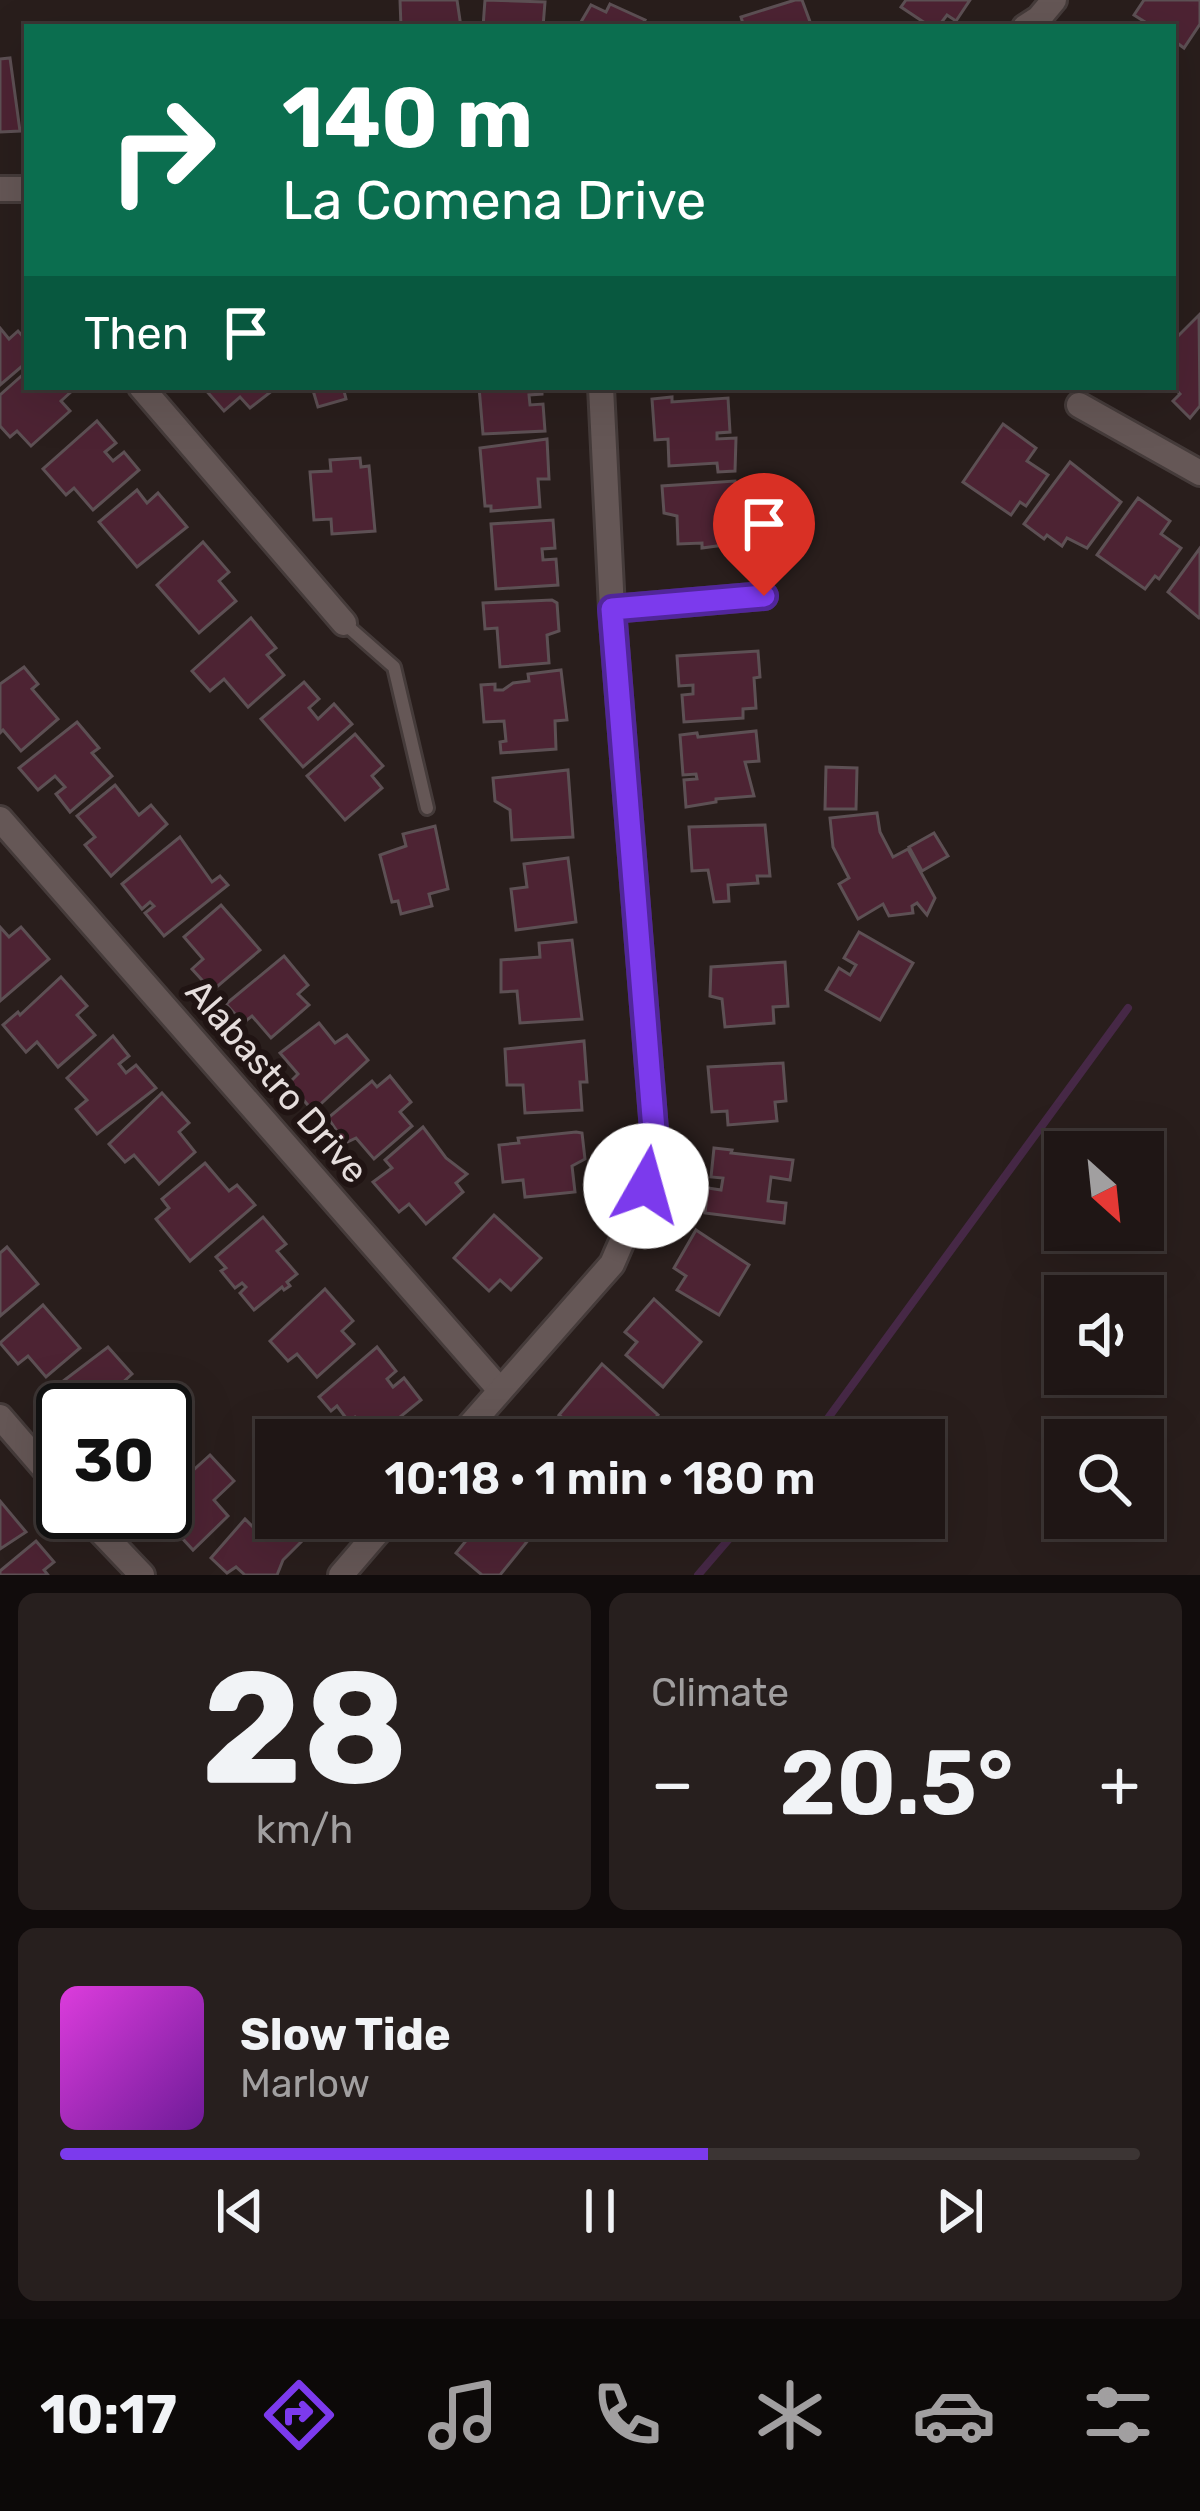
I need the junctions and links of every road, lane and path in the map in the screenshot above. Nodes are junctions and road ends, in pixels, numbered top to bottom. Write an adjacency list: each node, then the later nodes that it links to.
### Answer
1 (1054, 0): 2 (street)
2 (1030, 24)
3 (144, 390): 9 (street)
4 (601, 390): 8 (street)
5 (1079, 405): 6 (street)
6 (1198, 468)
7 (764, 596): 8 (street)
8 (612, 609): 12 (street)
9 (344, 623): 10 (lane)
10 (427, 808)
11 (0, 819): 12 (street, Alabastro Drive)
12 (500, 1390): 14 (street)
13 (0, 1417): 15 (street)
14 (475, 1419)
15 (36, 1459)
16 (108, 1539): 18 (street)
17 (372, 1539): 19 (street)
18 (142, 1575)
19 (341, 1575)

